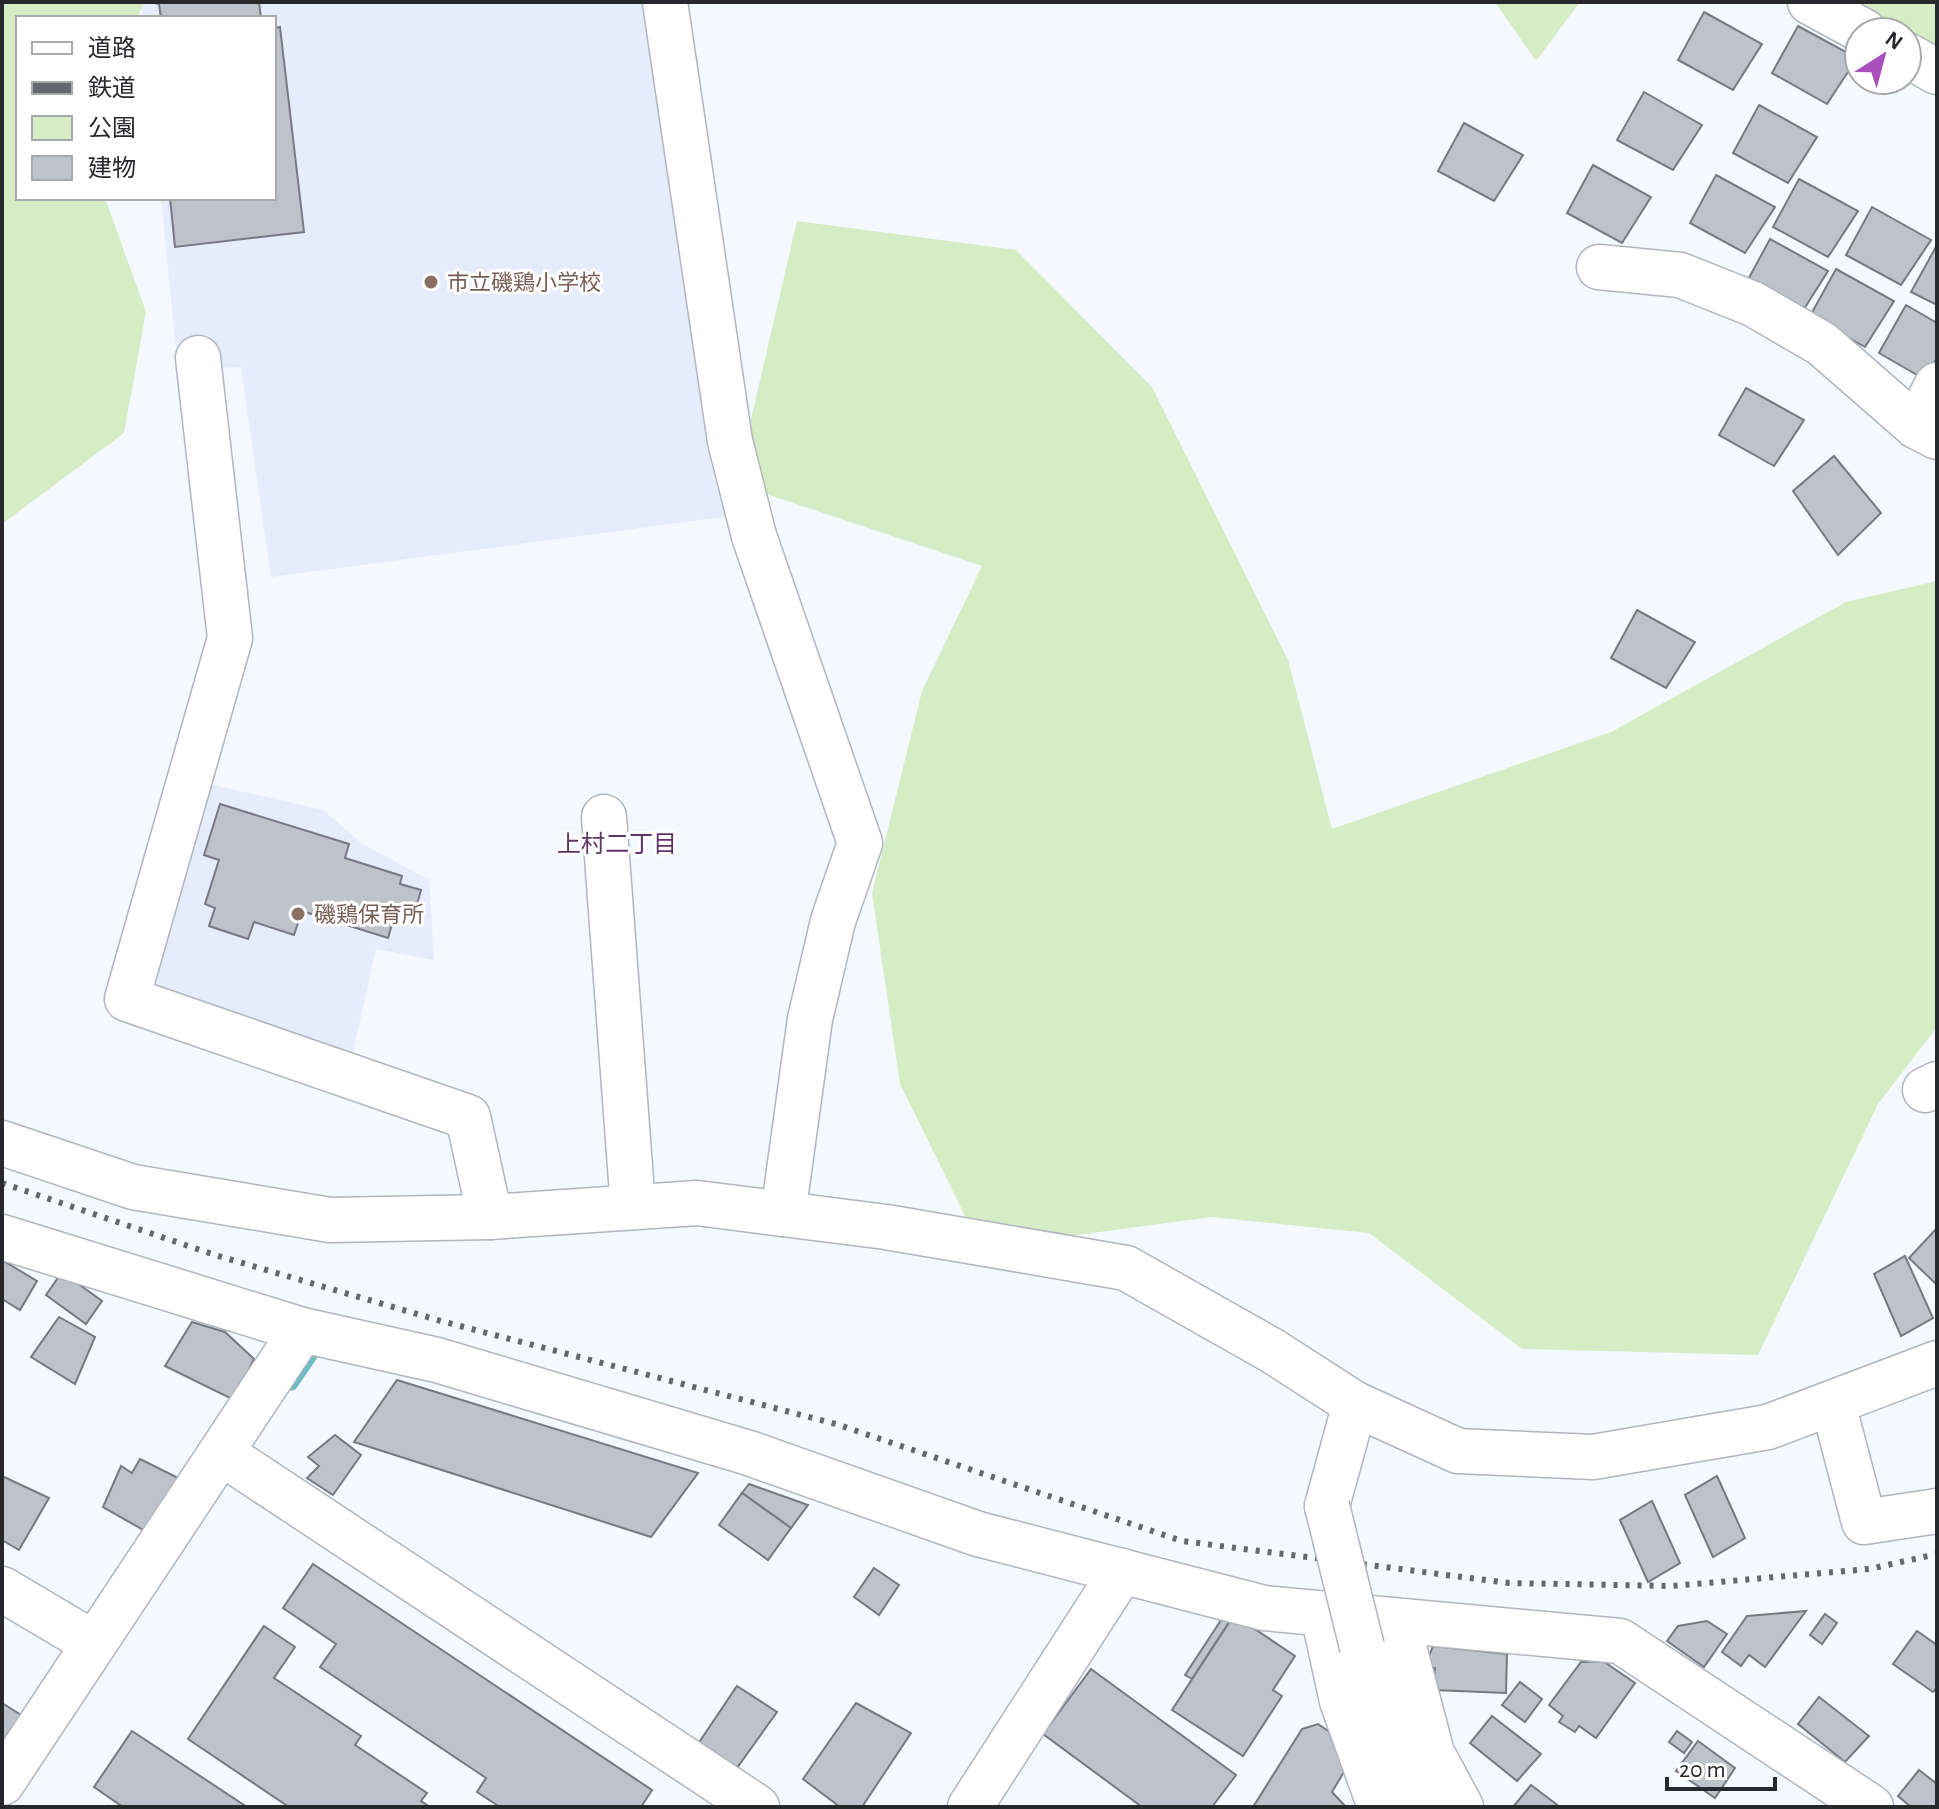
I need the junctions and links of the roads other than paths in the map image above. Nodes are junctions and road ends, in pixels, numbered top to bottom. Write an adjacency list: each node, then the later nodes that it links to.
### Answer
1 (665, 2): 11 (street)
2 (1810, 2): 3 (street)
3 (1843, 20)
4 (1599, 267): 7 (street)
5 (198, 358): 12 (street)
6 (1937, 385): 7 (street)
7 (1926, 431)
8 (604, 817): 10 (street)
9 (2, 1143): 12 (street)
10 (633, 1207): 11 (street); 12 (street)
11 (783, 1214): 16 (street)
12 (490, 1217)
13 (2, 1237): 14 (street)
14 (302, 1330): 18 (street); 20 (street)
15 (1937, 1363): 17 (street)
16 (1355, 1404): 17 (street); 29 (street, bridge)
17 (1833, 1404): 19 (street)
18 (223, 1454): 24 (street); 26 (street)
19 (1937, 1511)
20 (1122, 1571): 22 (street); 27 (street)
21 (2, 1589): 24 (street)
22 (1323, 1614): 23 (street); 28 (street)
23 (1397, 1621): 30 (street); 31 (street)
24 (93, 1643): 25 (street)
25 (2, 1783)
26 (757, 1807)
27 (970, 1807)
28 (1380, 1807)
29 (1416, 1807)
30 (1461, 1807)
31 (1871, 1807)

